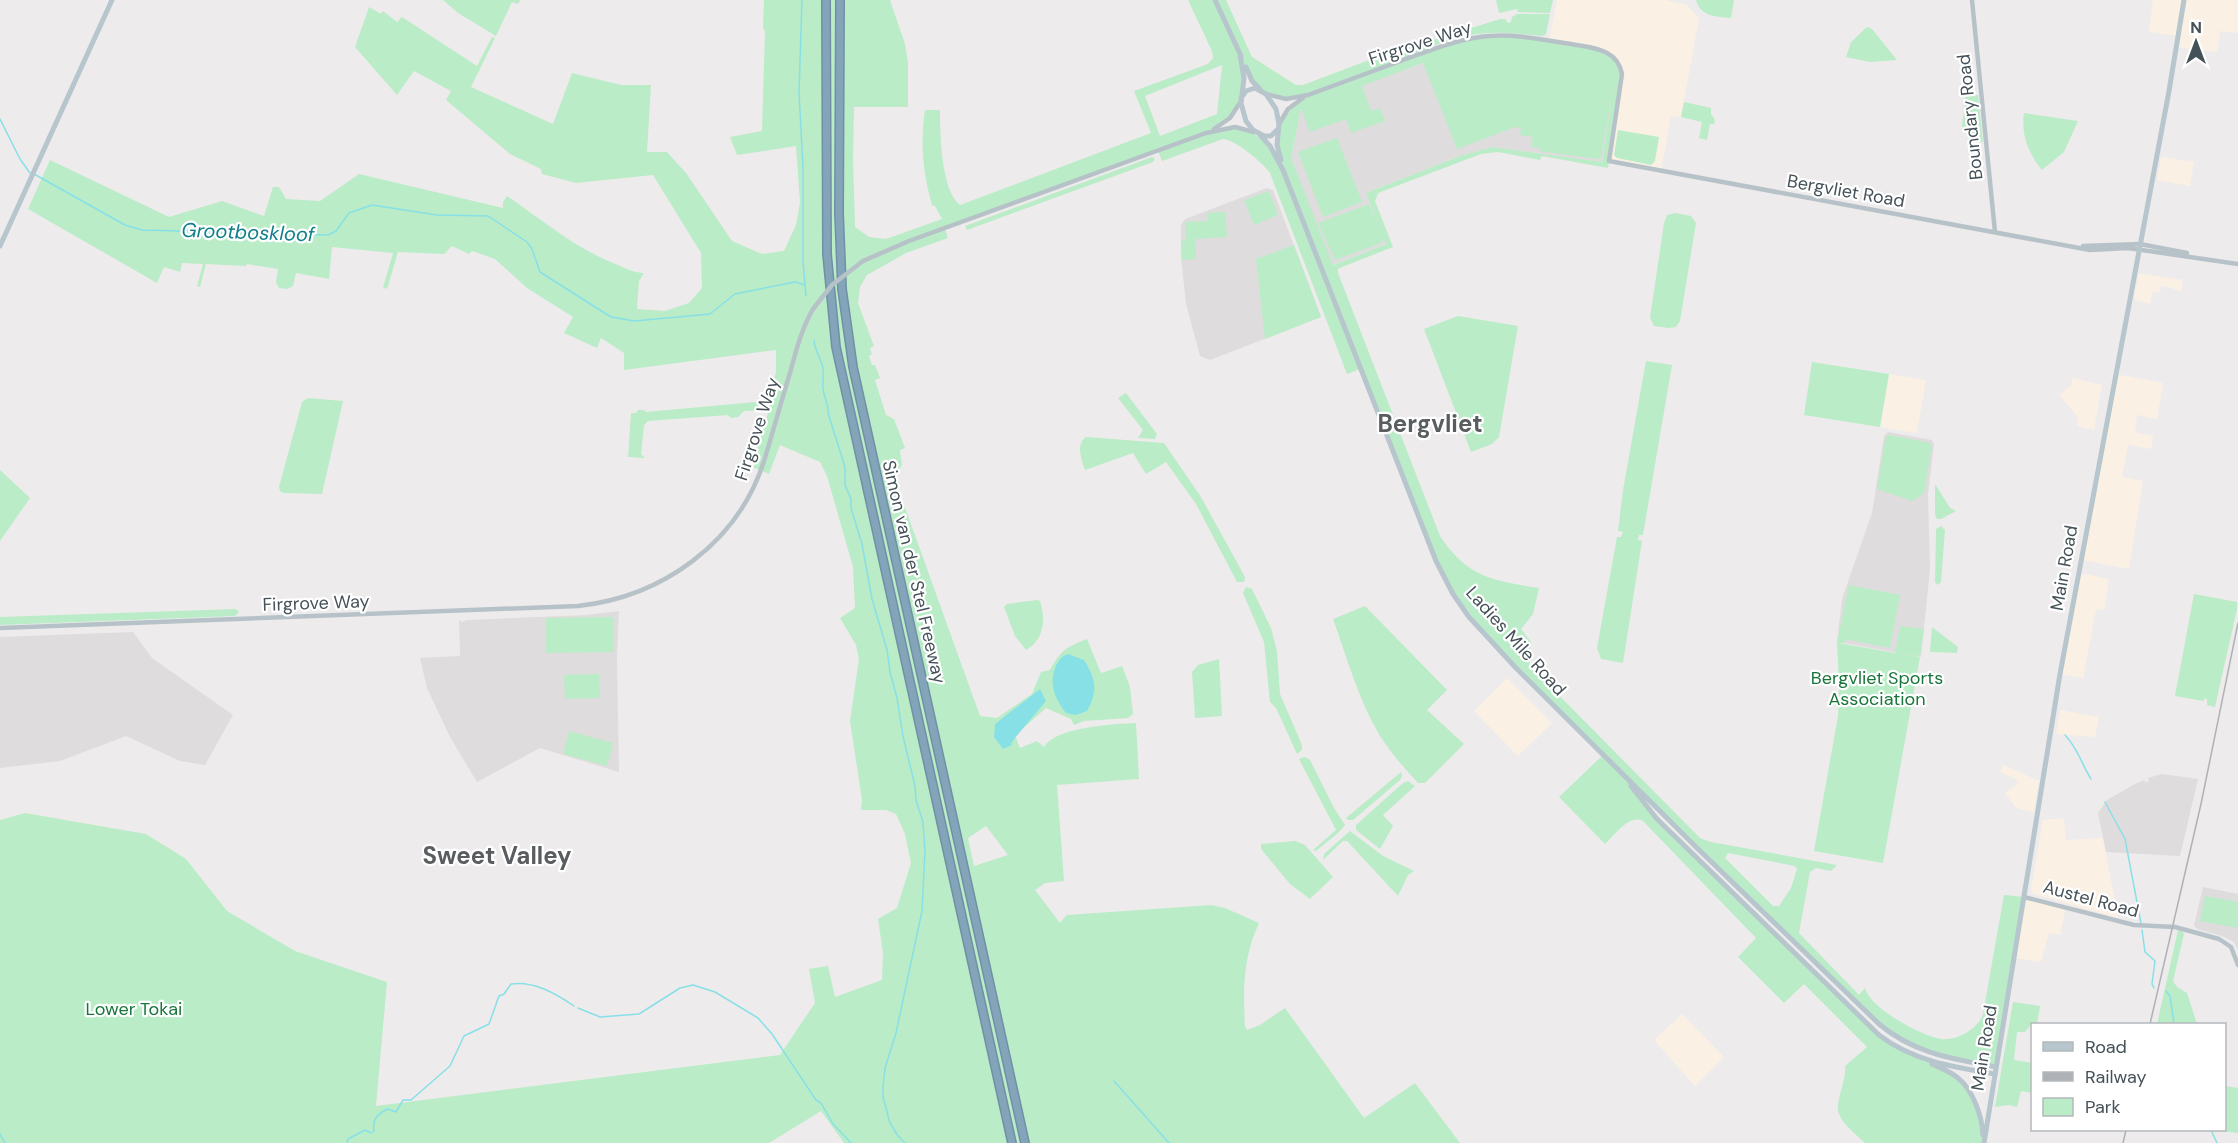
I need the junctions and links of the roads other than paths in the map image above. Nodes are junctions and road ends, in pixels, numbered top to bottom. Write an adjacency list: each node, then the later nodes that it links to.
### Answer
1 (112, 0): 17 (main road)
2 (826, 0): 28 (highway, Simon van der Stel Freeway)
3 (840, 0): 27 (highway, Simon van der Stel Freeway)
4 (1215, 0): 7 (main road)
5 (1972, 0): 16 (street, Boundary Road)
6 (2184, 0): 18 (main road, Main Road)
7 (1240, 55): 8 (main road); 10 (main road)
8 (1264, 92): 9 (street, Firgrove Way); 10 (main road); 11 (main road)
9 (1308, 95): 11 (street, Firgrove Way); 14 (street, Firgrove Way)
10 (1241, 99): 12 (street, Firgrove Way); 13 (main road)
11 (1278, 126): 13 (main road); 15 (main road, Ladies Mile Road)
12 (1206, 133): 13 (street, Firgrove Way); 20 (street, Firgrove Way, bridge)
13 (1257, 134): 15 (main road, Ladies Mile Road)
14 (1609, 161): 16 (street, Bergvliet Road)
15 (1283, 170): 21 (main road, Ladies Mile Road)
16 (1995, 232): 18 (street, Bergvliet Road)
17 (0, 246)
18 (2139, 247): 19 (street, Bergvliet Road); 22 (main road, Main Road)
19 (2238, 264)
20 (0, 628)
21 (1624, 776): 24 (main road, Ladies Mile Road); 25 (main road, Ladies Mile Road)
22 (2024, 897): 23 (street, Austel Road); 25 (main road, Main Road)
23 (2238, 965)
24 (1914, 1056): 26 (main road, Ladies Mile Road); 29 (main road)
25 (1996, 1067): 26 (main road, Main Road)
26 (1995, 1074): 29 (main road, Main Road)
27 (1025, 1141)
28 (1012, 1143)
29 (1983, 1143)

